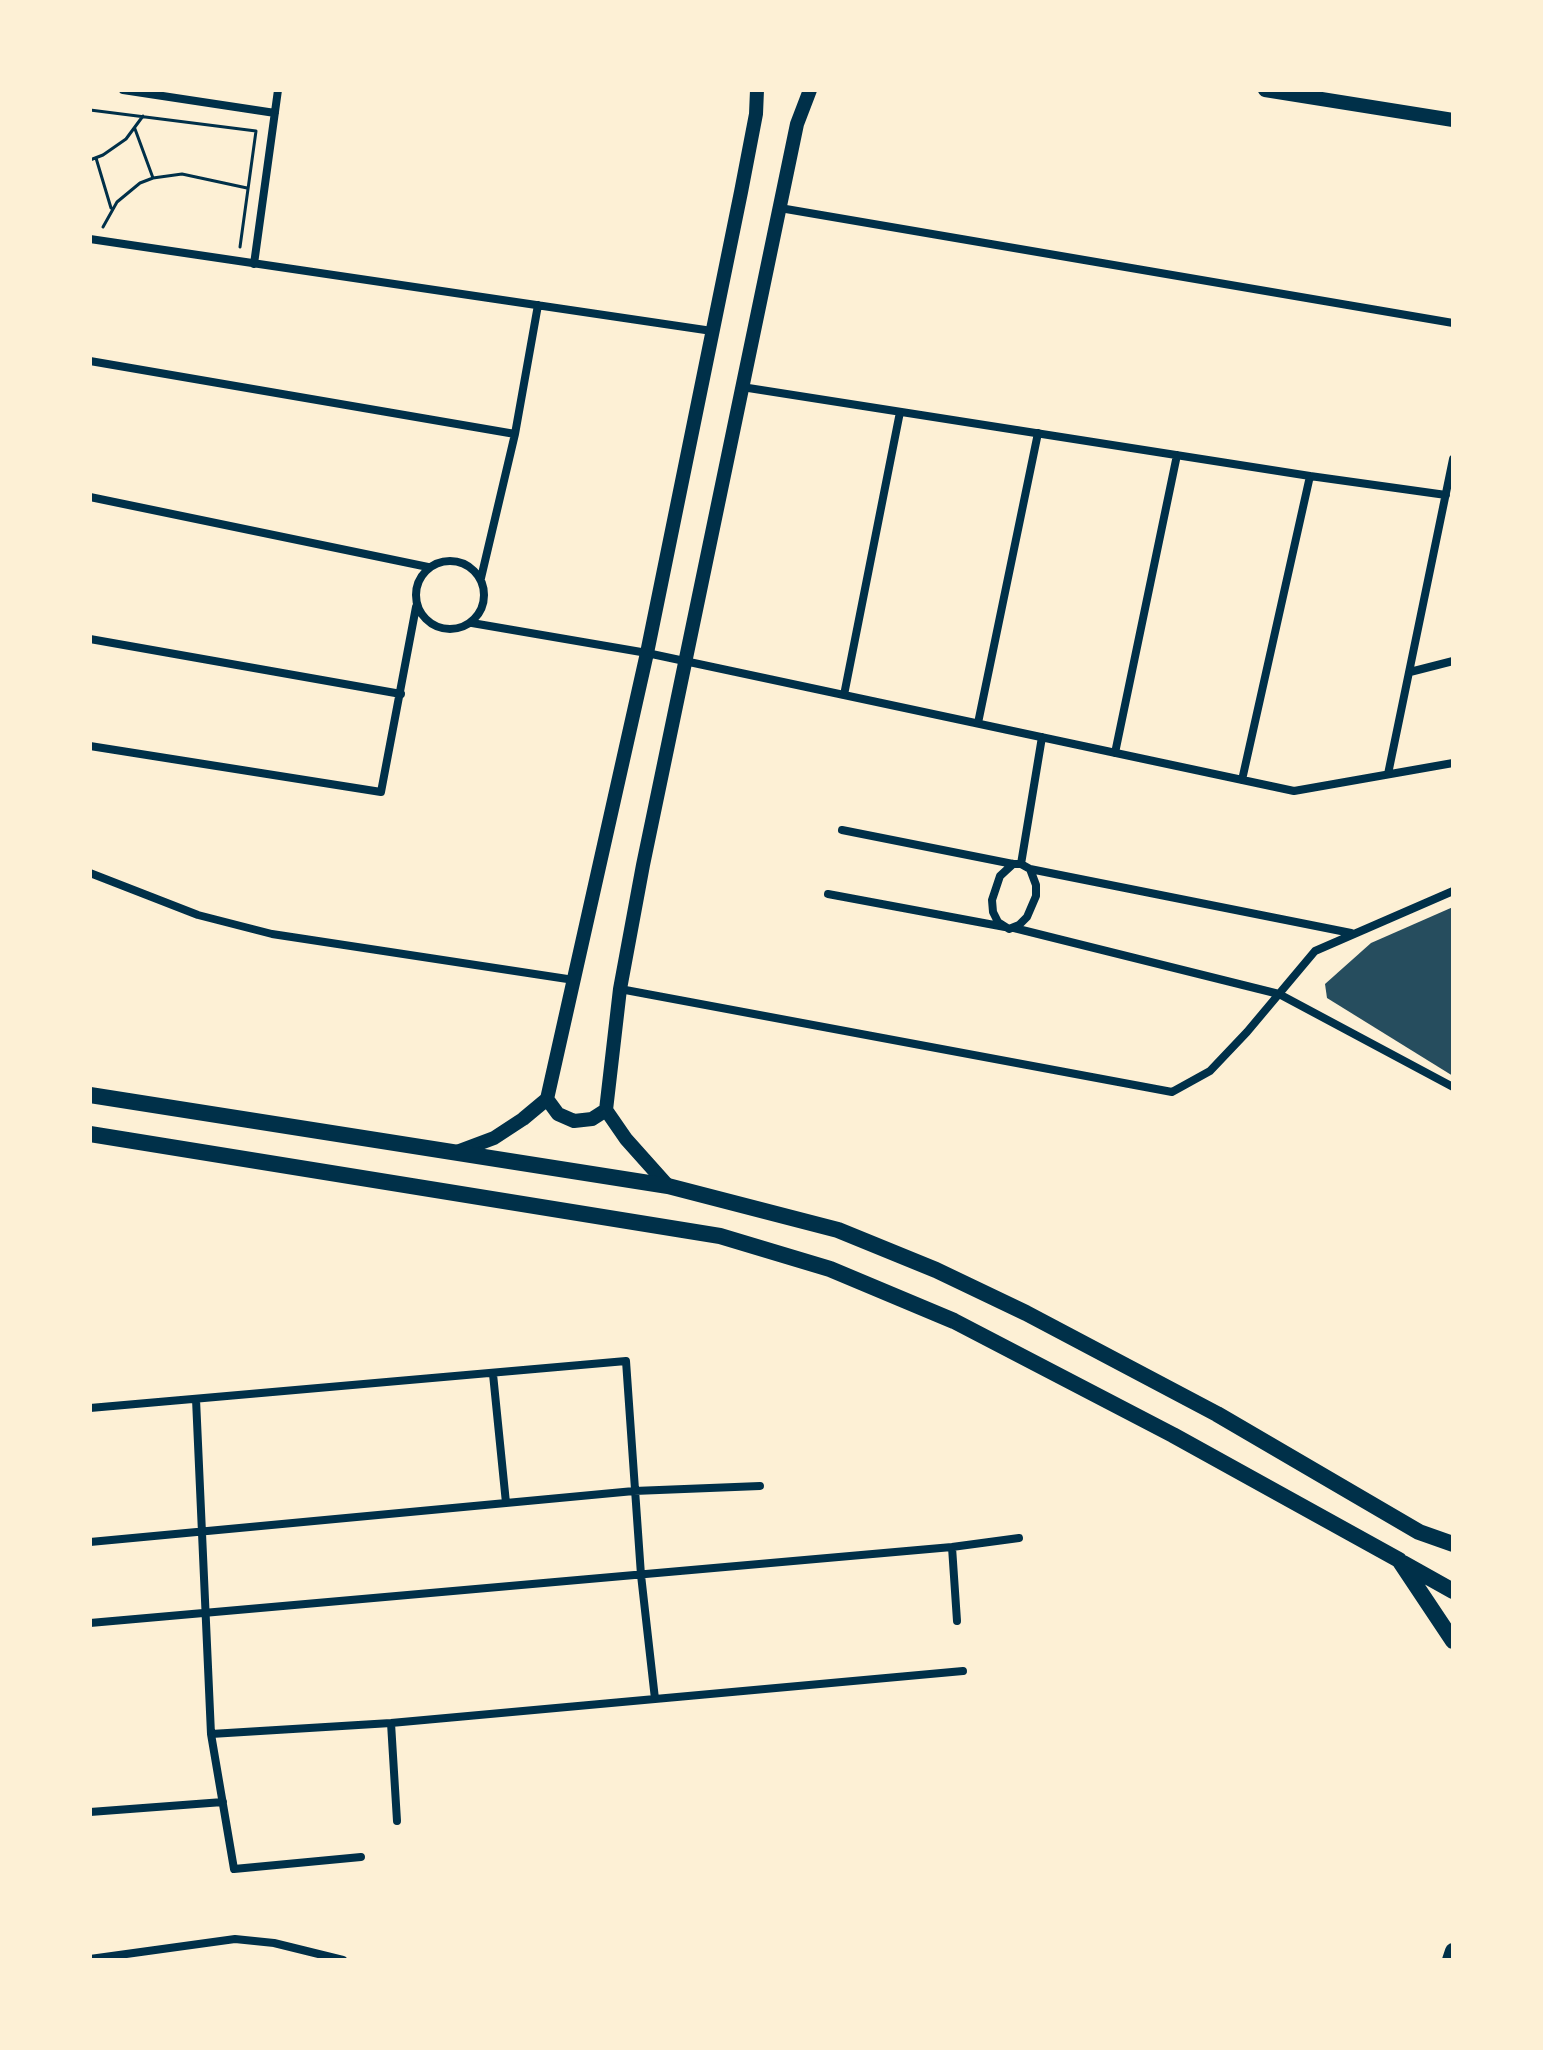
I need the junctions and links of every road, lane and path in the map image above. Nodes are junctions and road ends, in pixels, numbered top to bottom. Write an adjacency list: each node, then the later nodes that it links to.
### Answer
1 (123, 90): 8 (street)
2 (278, 90): 8 (street)
3 (757, 90): 24 (main road)
4 (810, 90): 16 (main road)
5 (1265, 90): 6 (main road)
6 (1321, 94): 10 (main road)
7 (90, 110): 9 (path)
8 (275, 113): 21 (street)
9 (143, 116): 11 (path); 15 (path)
10 (1453, 120)
11 (135, 128): 12 (path); 14 (path)
12 (96, 158): 13 (path); 17 (path)
13 (90, 160)
14 (153, 178): 15 (path); 17 (path)
15 (248, 188): 20 (path)
16 (780, 208): 23 (street); 26 (main road)
17 (112, 209): 18 (path)
18 (103, 227)
19 (90, 239): 20 (street)
20 (238, 261): 21 (street)
21 (254, 264): 22 (street)
22 (538, 305): 24 (street); 29 (street)
23 (1453, 323)
24 (712, 331): 40 (main road)
25 (90, 361): 29 (street)
26 (742, 387): 27 (street); 41 (main road)
27 (900, 412): 28 (street); 45 (street)
28 (1038, 433): 30 (street); 46 (street)
29 (515, 434): 36 (street)
30 (1177, 455): 32 (street); 49 (street)
31 (1453, 459): 33 (street)
32 (1310, 476): 33 (street); 52 (street)
33 (1446, 495): 43 (street)
34 (90, 497): 35 (street)
35 (428, 567): 36 (street); 37 (street)
36 (481, 578): 38 (street)
37 (416, 607): 38 (street); 44 (street)
38 (472, 623): 40 (street)
39 (90, 639): 44 (street)
40 (647, 653): 41 (street); 60 (main road)
41 (685, 661): 45 (street); 61 (main road)
42 (1453, 661): 43 (street)
43 (1410, 672): 51 (street)
44 (401, 694): 48 (street)
45 (844, 695): 46 (street)
46 (978, 723): 47 (street)
47 (1042, 737): 49 (street); 54 (street)
48 (90, 746)
49 (1115, 753): 52 (street)
50 (1453, 763): 51 (street)
51 (1388, 774): 52 (street)
52 (1242, 780)
53 (842, 830): 54 (street)
54 (1021, 866): 58 (street); 58 (street); 59 (street)
55 (90, 873): 60 (street)
56 (1453, 891): 59 (street)
57 (828, 894): 58 (street)
58 (1010, 928): 62 (street)
59 (1351, 933): 62 (street)
60 (574, 980): 65 (main road)
61 (620, 989): 62 (street); 66 (main road)
62 (1279, 994): 63 (street)
63 (1453, 1087)
64 (90, 1095): 68 (main road)
65 (547, 1099): 66 (main road); 68 (main road)
66 (606, 1110): 69 (main road)
67 (90, 1134): 83 (main road)
68 (453, 1153): 69 (main road)
69 (668, 1186): 77 (main road)
70 (493, 1374): 71 (street); 74 (street); 75 (street)
71 (196, 1399): 72 (street); 76 (street)
72 (90, 1408)
73 (760, 1486): 74 (street)
74 (634, 1491): 75 (street); 84 (street)
75 (506, 1503): 76 (street)
76 (202, 1531): 79 (street); 86 (street)
77 (1419, 1532): 80 (main road); 82 (main road)
78 (1019, 1538): 81 (street)
79 (90, 1542)
80 (1453, 1544)
81 (952, 1547): 84 (street); 87 (street)
82 (1453, 1556)
83 (1399, 1560): 85 (main road); 89 (main road)
84 (641, 1575): 86 (street); 91 (street)
85 (1453, 1591)
86 (207, 1613): 88 (street); 93 (street)
87 (957, 1621)
88 (90, 1623)
89 (1453, 1641)
90 (963, 1671): 91 (street)
91 (655, 1699): 92 (street)
92 (391, 1723): 93 (street); 96 (street)
93 (211, 1734): 94 (street)
94 (223, 1802): 95 (street); 97 (street)
95 (90, 1812)
96 (397, 1821)
97 (361, 1857)
98 (1453, 1951): 101 (main road)
99 (90, 1959): 100 (street)
100 (343, 1960)
101 (1450, 1960)

